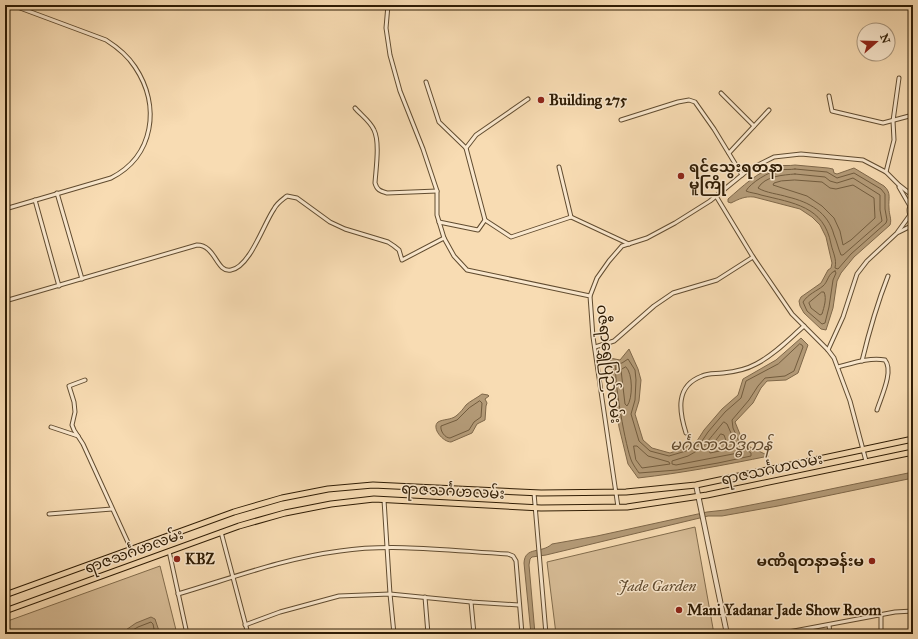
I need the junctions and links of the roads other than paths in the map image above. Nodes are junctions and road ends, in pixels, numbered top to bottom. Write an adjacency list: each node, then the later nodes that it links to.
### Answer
1 (12, 5): 21 (street)
2 (388, 5): 20 (street, ဝဇီရာရွှေပြည်လမ်း)
3 (899, 78): 12 (street)
4 (426, 82): 14 (street)
5 (721, 93): 13 (street)
6 (829, 96): 12 (street)
7 (528, 99): 14 (street)
8 (355, 108): 20 (street)
9 (770, 110): 13 (street)
10 (913, 115): 12 (street)
11 (621, 120): 15 (street)
12 (894, 121): 17 (street)
13 (754, 126): 15 (street)
14 (466, 148): 29 (street)
15 (728, 153): 18 (street)
16 (559, 167): 28 (street)
17 (886, 172): 18 (street); 19 (street)
18 (742, 175): 22 (street)
19 (898, 185): 23 (street); 25 (street)
20 (438, 191): 31 (street, ဝဇီရာရွှေပြည်လမ်း)
21 (57, 193): 24 (street); 38 (street)
22 (716, 196): 35 (street); 36 (street)
23 (913, 196)
24 (35, 200): 26 (street); 39 (street)
25 (911, 204): 27 (street)
26 (5, 208)
27 (910, 215): 30 (street); 33 (street)
28 (571, 217): 29 (street); 35 (street)
29 (485, 220): 31 (street)
30 (913, 221)
31 (439, 222): 34 (street, ဝဇီရာရွှေပြည်လမ်း)
32 (913, 225): 33 (street)
33 (897, 233): 44 (street)
34 (444, 238): 38 (street); 40 (street, ဝဇီရာရွှေပြည်လမ်း)
35 (629, 244): 40 (street)
36 (753, 256): 42 (street); 43 (street)
37 (888, 276): 45 (street)
38 (82, 279): 39 (street)
39 (58, 286): 41 (street)
40 (590, 296): 43 (street, ဝဇီရာရွှေပြည်လမ်း)
41 (5, 301)
42 (804, 326): 44 (street); 50 (street)
43 (595, 347): 57 (street, ဝဇီရာရွှေပြည်လမ်း)
44 (828, 350): 46 (street)
45 (862, 361): 46 (street); 48 (street)
46 (838, 367): 53 (street)
47 (85, 380): 51 (street)
48 (877, 410)
49 (51, 427): 51 (street)
50 (686, 433)
51 (78, 436): 63 (street)
52 (913, 439): 53 (main road, ရာဇသင်္ဂဟလမ်း)
53 (864, 450): 55 (street); 56 (main road, ရာဇသင်္ဂဟလမ်း)
54 (913, 452): 55 (main road, ရာဇသင်္ဂဟလမ်း)
55 (866, 461): 59 (main road, ရာဇသင်္ဂဟလမ်း)
56 (696, 485): 57 (main road, ရာဇသင်္ဂဟလမ်း); 59 (street)
57 (615, 492): 58 (main road, ရာဇသင်္ဂဟလမ်း); 61 (street, ဝဇီရာရွှေပြည်လမ်း)
58 (534, 493): 62 (street); 67 (main road, ရာဇသင်္ဂဟလမ်း)
59 (698, 496): 61 (main road, ရာဇသင်္ဂဟလမ်း); 89 (street)
60 (384, 500): 62 (main road, ရာဇသင်္ဂဟလမ်း); 65 (main road, ရာဇသင်္ဂဟလမ်း); 66 (street)
61 (618, 507): 62 (main road, ရာဇသင်္ဂဟလမ်း)
62 (535, 508): 88 (street)
63 (112, 509): 64 (street); 67 (street)
64 (49, 514)
65 (221, 532): 68 (main road, ရာဇသင်္ဂဟလမ်း); 69 (street)
66 (388, 548): 69 (street); 71 (street); 75 (street)
67 (131, 549): 72 (main road, ရာဇသင်္ဂဟလမ်း)
68 (169, 551): 70 (street); 76 (main road, ရာဇသင်္ဂဟလမ်း)
69 (233, 578): 70 (street); 79 (street)
70 (178, 594): 82 (street)
71 (390, 594): 73 (street); 79 (street); 84 (street)
72 (5, 595)
73 (425, 597): 74 (street); 85 (street)
74 (471, 602): 75 (street); 86 (street)
75 (519, 605): 87 (street)
76 (5, 610)
77 (913, 611): 78 (street)
78 (881, 615): 80 (street); 92 (street)
79 (245, 625): 83 (street)
80 (828, 625): 81 (street); 91 (street)
81 (801, 632): 90 (street)
82 (187, 634)
83 (248, 634)
84 (394, 634)
85 (428, 634)
86 (474, 634)
87 (522, 634)
88 (546, 634)
89 (727, 634)
90 (778, 634)
91 (830, 634)
92 (881, 634)

